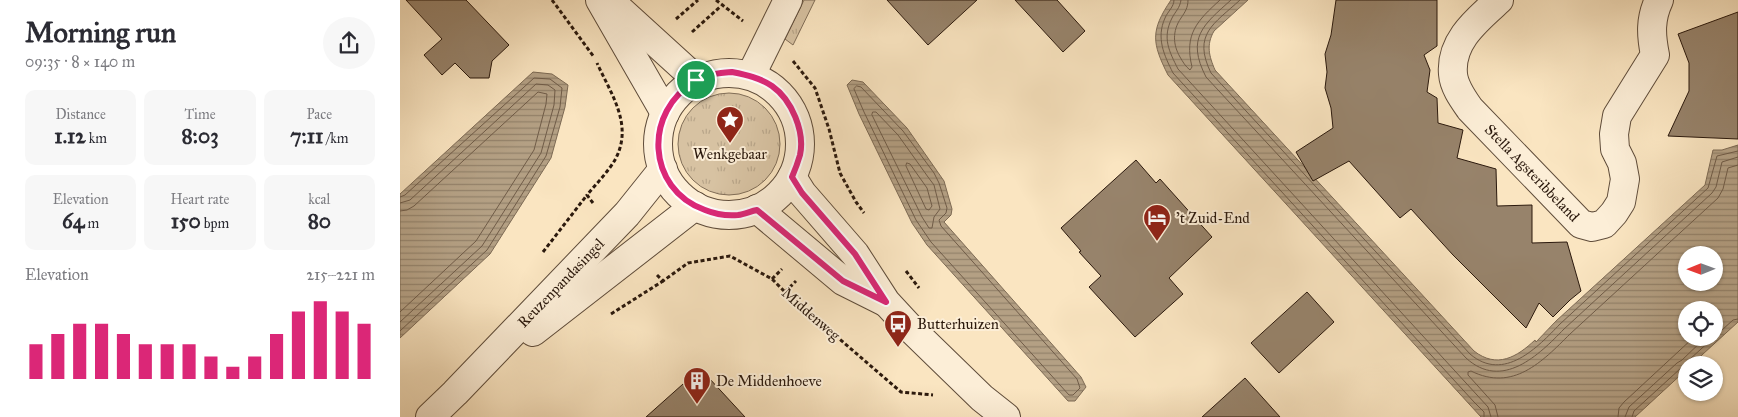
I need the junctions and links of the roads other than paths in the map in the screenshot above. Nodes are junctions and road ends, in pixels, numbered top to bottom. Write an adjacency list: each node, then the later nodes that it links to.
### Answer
1 (600, 0): 8 (street)
2 (610, 0): 7 (street)
3 (788, 0): 6 (street)
4 (1499, 0): 5 (street, Stella Agsteribbeland)
5 (1659, 0)
6 (751, 75): 7 (street); 10 (street)
7 (696, 80): 8 (street)
8 (665, 113): 9 (street)
9 (663, 169): 11 (street); 14 (street, Reuzenpandasingel)
10 (792, 177): 12 (street); 13 (street)
11 (695, 206): 12 (street); 14 (street, Reuzenpandasingel)
12 (757, 210): 13 (street)
13 (886, 302): 16 (street)
14 (455, 393): 15 (street, Reuzenpandasingel)
15 (430, 417)
16 (1006, 417)

